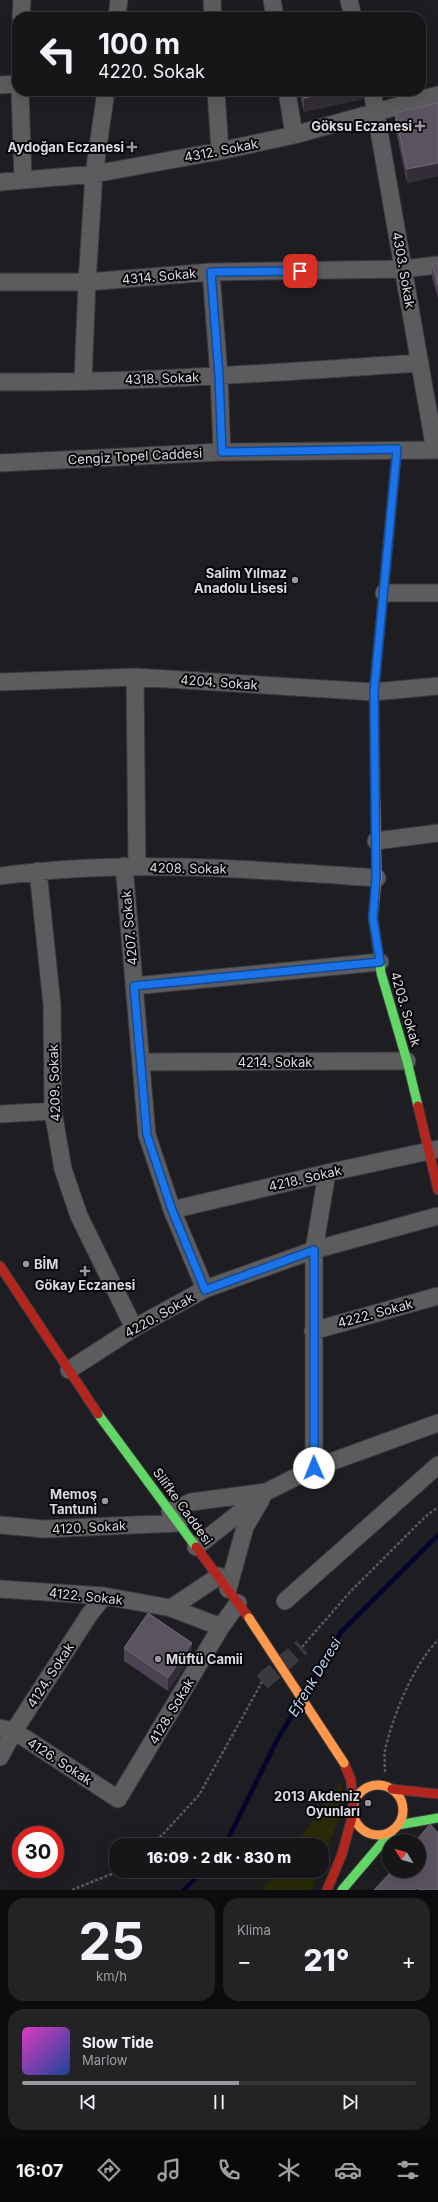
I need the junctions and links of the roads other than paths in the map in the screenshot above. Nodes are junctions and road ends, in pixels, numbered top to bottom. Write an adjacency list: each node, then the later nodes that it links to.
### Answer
1 (22, 0): 6 (street)
2 (119, 0): 7 (street)
3 (212, 0): 8 (street)
4 (272, 0): 9 (street)
5 (349, 0): 10 (street)
6 (21, 12)
7 (118, 12)
8 (213, 12)
9 (274, 12)
10 (352, 12)
11 (12, 84): 12 (street)
12 (0, 85)
13 (438, 95): 19 (street, 4312. Sokak)
14 (20, 96): 23 (street)
15 (105, 96): 22 (street)
16 (216, 96): 21 (street)
17 (288, 96): 20 (street)
18 (373, 96): 19 (street, 4303. Sokak)
19 (377, 112): 20 (street, 4312. Sokak); 26 (street, 4303. Sokak)
20 (294, 136): 21 (street, 4312. Sokak)
21 (220, 151): 22 (street, 4312. Sokak)
22 (94, 174): 23 (street, 4312. Sokak); 29 (street)
23 (23, 179): 24 (street, 4312. Sokak)
24 (0, 182)
25 (438, 264): 26 (street, 4314. Sokak)
26 (404, 269): 27 (street, 4314. Sokak); 30 (street, 4303. Sokak)
27 (211, 272): 29 (street, 4314. Sokak); 31 (street)
28 (0, 282): 29 (street, 4314. Sokak)
29 (87, 282): 32 (street)
30 (420, 363): 31 (street, 4318. Sokak); 35 (street, 4303. Sokak)
31 (219, 376): 32 (street, 4318. Sokak); 36 (street)
32 (83, 381): 33 (street, 4318. Sokak)
33 (0, 382)
34 (397, 449): 35 (street, Cengiz Topel Caddesi); 36 (street, Cengiz Topel Caddesi); 38 (street, 4203. Sokak)
35 (437, 450)
36 (222, 452): 37 (street, Cengiz Topel Caddesi)
37 (0, 463)
38 (384, 593): 39 (street); 43 (street, 4203. Sokak)
39 (438, 593)
40 (135, 677): 41 (street, 4204. Sokak); 43 (street, 4204. Sokak); 46 (street, 4207. Sokak)
41 (0, 682)
42 (438, 686): 43 (street, 4204. Sokak)
43 (374, 692): 45 (street, 4203. Sokak)
44 (438, 833): 45 (street)
45 (376, 841): 49 (street, 4203. Sokak)
46 (131, 867): 47 (street, 4208. Sokak); 49 (street, 4208. Sokak); 51 (street, 4207. Sokak)
47 (38, 871): 48 (street, 4208. Sokak); 54 (street, 4209. Sokak)
48 (0, 876)
49 (376, 878): 50 (street, 4203. Sokak)
50 (380, 962): 51 (street); 52 (street, 4203. Sokak)
51 (134, 986): 53 (street, 4207. Sokak)
52 (407, 1061): 53 (street, 4214. Sokak); 56 (street, 4203. Sokak)
53 (142, 1062): 59 (street, 4207. Sokak)
54 (53, 1111): 55 (street); 65 (street, 4209. Sokak)
55 (0, 1114)
56 (433, 1150): 57 (street, 4218. Sokak); 58 (street, 4203. Sokak)
57 (327, 1173): 59 (street, 4218. Sokak); 61 (street)
58 (438, 1190)
59 (172, 1210): 63 (street, 4207. Sokak)
60 (438, 1216): 61 (street, 4220. Sokak)
61 (314, 1250): 63 (street, 4220. Sokak); 66 (street)
62 (0, 1266): 67 (street, Silifke Caddesi)
63 (205, 1290): 65 (street, 4220. Sokak)
64 (438, 1296): 66 (street, 4222. Sokak)
65 (134, 1328): 67 (street, 4220. Sokak)
66 (313, 1331): 70 (street)
67 (70, 1370): 72 (street, Silifke Caddesi)
68 (438, 1423): 70 (street)
69 (438, 1465): 78 (street)
70 (314, 1468): 71 (street)
71 (266, 1492): 72 (street); 74 (street); 75 (street)
72 (174, 1517): 73 (street, 4120. Sokak); 74 (street, Silifke Caddesi)
73 (0, 1525)
74 (196, 1547): 75 (street, Silifke Caddesi)
75 (223, 1583): 79 (street, Silifke Caddesi); 80 (street)
76 (0, 1589): 77 (street, 4122. Sokak)
77 (104, 1596): 80 (street, 4122. Sokak); 82 (street, 4124. Sokak)
78 (285, 1601)
79 (238, 1603): 81 (street, 4128. Sokak); 84 (street, Silifke Caddesi, bridge)
80 (171, 1608): 81 (street, 4122. Sokak)
81 (221, 1627): 89 (street, 4128. Sokak)
82 (7, 1730): 83 (street, 4124. Sokak); 89 (street, 4126. Sokak)
83 (0, 1757)
84 (344, 1763): 85 (street); 90 (street, Silifke Caddesi)
85 (355, 1769)
86 (367, 1776): 87 (street)
87 (385, 1786): 88 (street); 90 (street); 92 (street)
88 (438, 1794)
89 (118, 1799)
90 (353, 1809): 92 (street); 93 (street)
91 (438, 1818): 92 (street)
92 (396, 1828): 94 (street)
93 (327, 1890)
94 (342, 1890)

